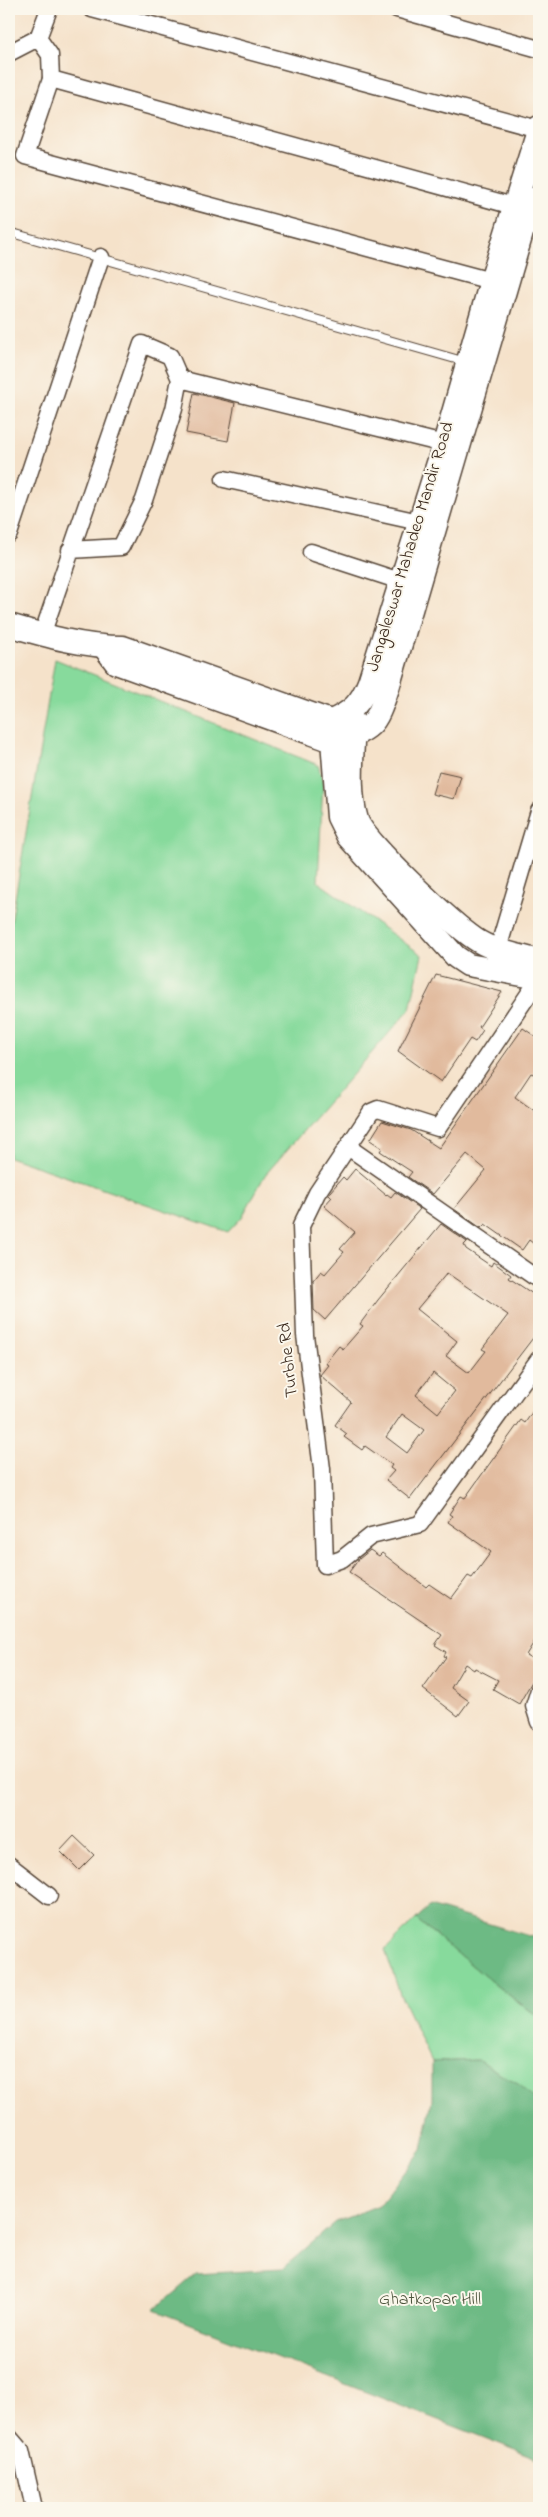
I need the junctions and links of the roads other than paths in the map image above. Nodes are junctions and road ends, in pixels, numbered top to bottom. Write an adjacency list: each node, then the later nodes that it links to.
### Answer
1 (49, 9): 4 (street)
2 (92, 9): 8 (street)
3 (397, 9): 5 (street)
4 (38, 38): 6 (street); 7 (street)
5 (539, 49)
6 (9, 53)
7 (51, 78): 10 (street); 13 (street)
8 (539, 128): 10 (main road, Jangaleswar Mahadeo Mandir Road)
9 (539, 176): 10 (main road, Jangaleswar Mahadeo Mandir Road)
10 (521, 208): 13 (main road, Jangaleswar Mahadeo Mandir Road); 14 (main road, Jangaleswar Mahadeo Mandir Road)
11 (9, 232): 12 (lane)
12 (101, 257): 14 (lane); 19 (street)
13 (490, 281): 14 (main road, Jangaleswar Mahadeo Mandir Road)
14 (476, 365): 16 (main road, Jangaleswar Mahadeo Mandir Road); 27 (main road, Jangaleswar Mahadeo Mandir Road)
15 (180, 379): 16 (street); 20 (street); 20 (street)
16 (444, 444): 18 (main road, Jangaleswar Mahadeo Mandir Road)
17 (224, 478): 18 (street)
18 (419, 522): 22 (main road, Jangaleswar Mahadeo Mandir Road)
19 (9, 534)
20 (70, 550): 24 (street)
21 (311, 552): 22 (street)
22 (400, 581): 25 (main road, Jangaleswar Mahadeo Mandir Road)
23 (9, 625): 24 (main road)
24 (42, 635): 26 (main road)
25 (355, 708): 26 (main road); 27 (main road)
26 (332, 731): 27 (main road, Jangaleswar Mahadeo Mandir Road); 29 (main road)
27 (354, 735): 29 (main road)
28 (539, 811): 29 (street)
29 (495, 960): 30 (main road); 31 (main road)
30 (539, 961)
31 (539, 978): 32 (street, Turbhe Rd)
32 (348, 1147): 33 (street); 34 (street, Turbhe Rd)
33 (539, 1280)
34 (539, 1359)
35 (539, 1690): 36 (street)
36 (539, 1722)
37 (9, 1865): 38 (street)
38 (49, 1896)
39 (9, 2437): 40 (street)
40 (34, 2508)

